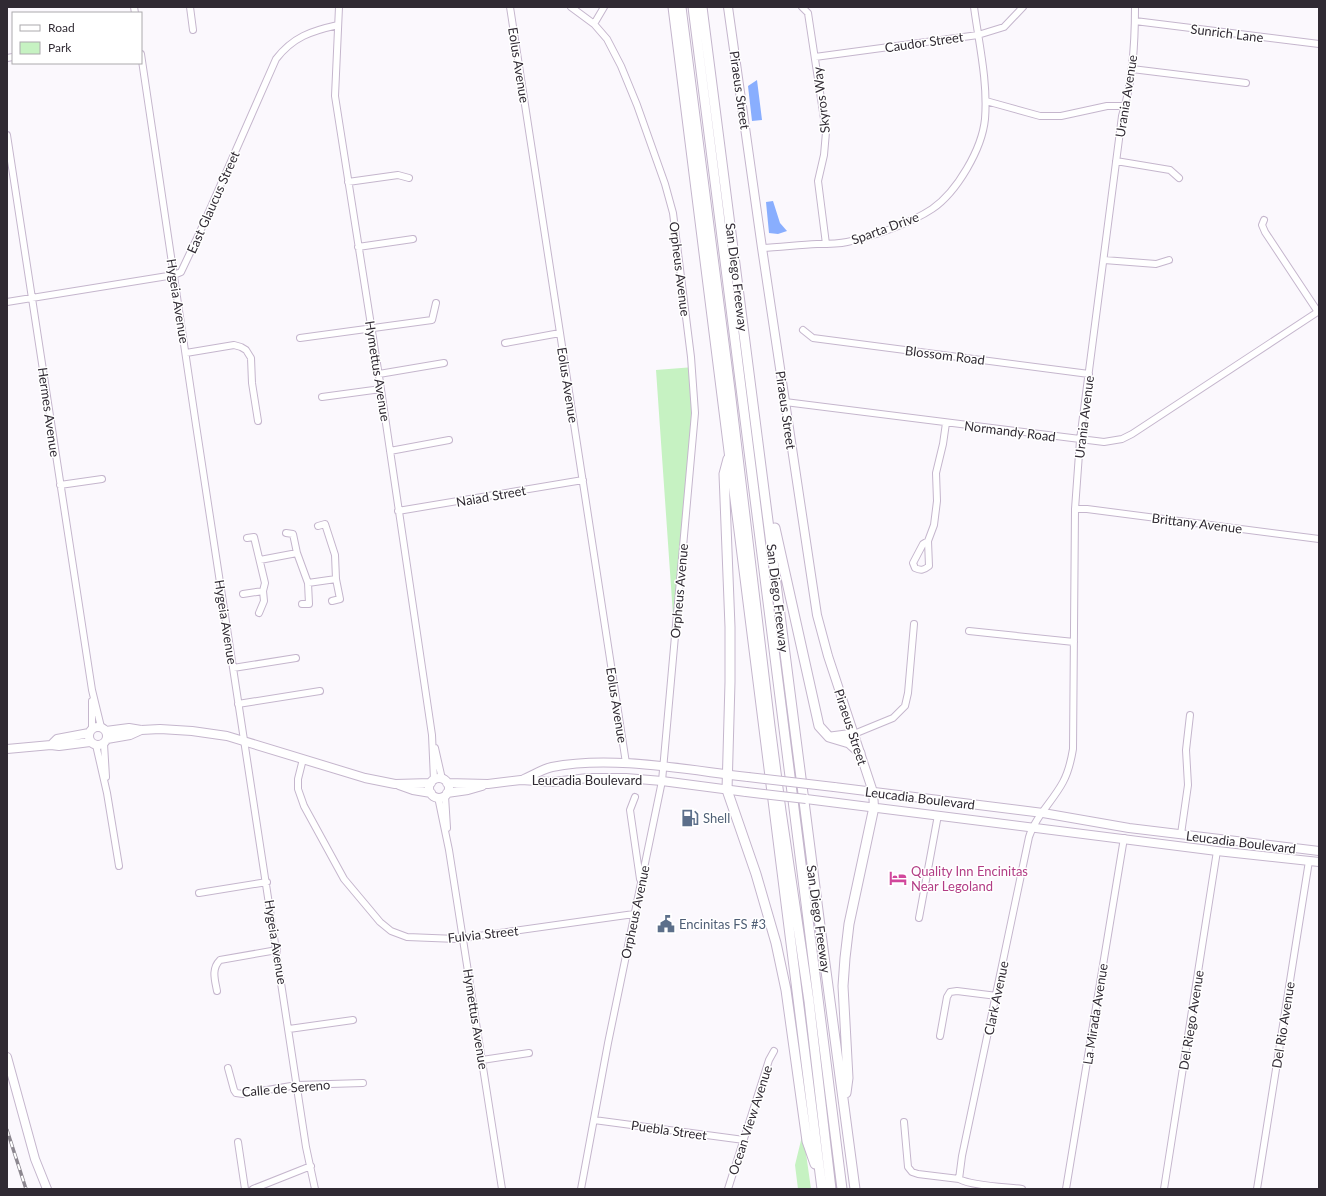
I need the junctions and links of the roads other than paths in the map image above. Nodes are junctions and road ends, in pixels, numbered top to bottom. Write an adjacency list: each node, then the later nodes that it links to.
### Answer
1 (190, 7): 18 (street)
2 (339, 7): 17 (street, Hymettus Avenue)
3 (510, 7): 46 (street, Eolus Avenue)
4 (571, 7): 16 (street)
5 (604, 7): 16 (street)
6 (673, 7): 61 (highway)
7 (681, 7): 154 (highway)
8 (693, 7): 155 (highway)
9 (702, 7): 62 (highway, San Diego Freeway)
10 (728, 7): 36 (main road, Piraeus Street)
11 (802, 7): 21 (street, Skyros Way)
12 (974, 7): 19 (street, Sparta Drive)
13 (1023, 7): 19 (street, Caudor Street)
14 (1135, 7): 15 (street, Urania Avenue)
15 (1135, 21): 20 (street, Sunrich Lane); 23 (street, Urania Avenue)
16 (594, 24): 98 (street, Orpheus Avenue)
17 (338, 25): 31 (street, Hymettus Avenue); 39 (street, East Glaucus Street)
18 (193, 30)
19 (978, 35): 21 (street, Caudor Street); 25 (street, Sparta Drive)
20 (1319, 44)
21 (815, 56): 34 (street, Skyros Way)
22 (142, 61): 39 (street, Hygeia Avenue)
23 (1132, 69): 24 (street); 26 (street, Urania Avenue)
24 (1246, 83)
25 (986, 101): 26 (street); 34 (street, Sparta Drive)
26 (1125, 106): 28 (street, Urania Avenue)
27 (7, 135): 40 (street, Hermes Avenue)
28 (1116, 161): 30 (street); 37 (street, Urania Avenue)
29 (409, 178): 31 (street)
30 (1179, 178)
31 (348, 182): 35 (street, Hymettus Avenue)
32 (1264, 220): 43 (street)
33 (413, 239): 35 (street)
34 (826, 244): 36 (street, Sparta Drive)
35 (358, 247): 44 (street, Hymettus Avenue)
36 (762, 248): 55 (main road, Piraeus Street)
37 (1104, 260): 38 (street); 52 (street, Urania Avenue)
38 (1169, 260)
39 (174, 275): 40 (street); 49 (street, Hygeia Avenue)
40 (32, 298): 41 (street); 65 (street, Hermes Avenue)
41 (7, 302)
42 (436, 303): 44 (street)
43 (1319, 312): 59 (street, Normandy Road)
44 (371, 328): 47 (street); 51 (street, Hymettus Avenue)
45 (803, 330): 52 (street, Blossom Road)
46 (560, 334): 48 (street); 64 (street, Eolus Avenue)
47 (300, 338)
48 (505, 343)
49 (186, 353): 56 (street); 86 (street, Hygeia Avenue)
50 (444, 363): 51 (street)
51 (379, 374): 53 (street, Hymettus Avenue)
52 (1089, 374): 59 (street, Urania Avenue)
53 (381, 389): 54 (street); 60 (street, Hymettus Avenue)
54 (322, 397)
55 (785, 402): 57 (street, Normandy Road); 90 (main road, Piraeus Street)
56 (258, 421)
57 (946, 423): 59 (street, Normandy Road); 72 (street)
58 (449, 440): 60 (street)
59 (1080, 440): 66 (street, Urania Avenue)
60 (390, 450): 67 (street, Hymettus Avenue)
61 (729, 454): 99 (highway); 146 (highway)
62 (762, 472): 92 (highway); 139 (highway, San Diego Freeway)
63 (102, 479): 65 (street)
64 (583, 480): 67 (street, Naiad Street); 97 (street, Eolus Avenue)
65 (60, 486): 91 (street, Hermes Avenue)
66 (1075, 510): 71 (street, Brittany Avenue); 84 (street, Urania Avenue)
67 (398, 511): 101 (street, Hymettus Avenue)
68 (318, 526): 75 (street)
69 (286, 533): 73 (street)
70 (247, 538): 74 (street)
71 (1319, 539)
72 (928, 541)
73 (297, 553): 74 (street); 76 (street)
74 (260, 560): 77 (street)
75 (336, 579): 76 (street); 79 (street)
76 (308, 583): 80 (street)
77 (263, 591): 78 (street); 81 (street)
78 (243, 594)
79 (332, 601)
80 (302, 604)
81 (259, 613)
82 (914, 624): 90 (street)
83 (969, 631): 84 (street)
84 (1074, 642): 110 (street, Urania Avenue)
85 (296, 658): 86 (street)
86 (233, 668): 88 (street, Hygeia Avenue)
87 (320, 691): 88 (street)
88 (238, 704): 93 (street, Hygeia Avenue)
89 (1190, 715): 113 (street)
90 (854, 734): 92 (highway); 95 (main road, Piraeus Street)
91 (98, 736): 93 (main road, Leucadia Boulevard); 94 (main road, Leucadia Boulevard); 119 (street, Hermes Avenue)
92 (829, 737): 95 (highway)
93 (245, 741): 96 (main road, Leucadia Boulevard); 120 (street, Hygeia Avenue)
94 (7, 750)
95 (860, 753): 106 (main road, Piraeus Street)
96 (303, 759): 103 (main road, Leucadia Boulevard); 125 (street, Fulvia Street)
97 (626, 763): 98 (main road, Leucadia Boulevard); 100 (main road, Leucadia Boulevard)
98 (664, 766): 99 (main road, Leucadia Boulevard); 102 (street, Orpheus Avenue)
99 (727, 775): 105 (highway); 106 (main road, Leucadia Boulevard, bridge)
100 (521, 780): 102 (main road, Leucadia Boulevard); 104 (main road, Leucadia Boulevard)
101 (438, 781): 103 (main road, Leucadia Boulevard); 104 (main road, Leucadia Boulevard); 107 (main road); 107 (main road)
102 (662, 781): 105 (main road, Leucadia Boulevard); 121 (street, Orpheus Avenue)
103 (395, 784): 107 (main road, Leucadia Boulevard)
104 (488, 784): 107 (main road, Leucadia Boulevard)
105 (727, 790): 109 (main road, Leucadia Boulevard, bridge); 146 (highway)
106 (872, 792): 109 (main road, Piraeus Street); 110 (main road, Leucadia Boulevard)
107 (440, 795): 125 (street, Hymettus Avenue)
108 (635, 797): 121 (street)
109 (874, 807): 111 (main road, Leucadia Boulevard); 139 (highway)
110 (1043, 813): 112 (street, Urania Avenue); 113 (main road, Leucadia Boulevard)
111 (938, 815): 112 (main road, Leucadia Boulevard); 124 (street)
112 (1035, 824): 114 (main road, Leucadia Boulevard); 128 (street, Clark Avenue)
113 (1181, 834): 116 (main road, Leucadia Boulevard)
114 (1124, 838): 115 (main road, Leucadia Boulevard); 158 (street, La Mirada Avenue)
115 (1217, 850): 117 (main road, Leucadia Boulevard); 159 (street, Del Riego Avenue)
116 (1319, 851)
117 (1308, 862): 118 (main road, Leucadia Boulevard); 160 (street, Del Rio Avenue)
118 (1319, 862)
119 (119, 866)
120 (266, 882): 122 (street); 126 (street, Hygeia Avenue)
121 (640, 884): 123 (street, Orpheus Avenue)
122 (199, 893)
123 (634, 914): 125 (street, Fulvia Street); 140 (street, Orpheus Avenue)
124 (919, 918)
125 (463, 938): 135 (street, Hymettus Avenue)
126 (276, 950): 127 (street); 130 (street, Hygeia Avenue)
127 (217, 991)
128 (997, 996): 131 (street); 145 (street, Clark Avenue)
129 (354, 1020): 130 (street)
130 (289, 1029): 138 (street, Hygeia Avenue)
131 (940, 1036)
132 (774, 1051): 142 (street, Ocean View Avenue)
133 (529, 1053): 135 (street)
134 (7, 1057): 147 (main road)
135 (482, 1060): 151 (street, Hymettus Avenue)
136 (228, 1068): 138 (street, Calle de Sereno)
137 (363, 1083): 138 (street, Calle de Sereno)
138 (297, 1085): 144 (street, Hygeia Avenue)
139 (845, 1106): 156 (highway, San Diego Freeway)
140 (594, 1120): 142 (street, Puebla Street); 152 (street, Orpheus Avenue)
141 (904, 1122): 145 (street)
142 (744, 1140): 153 (street, Ocean View Avenue)
143 (238, 1142): 148 (street)
144 (311, 1166): 149 (street); 150 (street, Hygeia Avenue)
145 (959, 1179): 157 (street)
146 (822, 1188)
147 (47, 1189)
148 (245, 1189)
149 (253, 1189)
150 (315, 1189)
151 (502, 1189)
152 (581, 1189)
153 (728, 1189)
154 (831, 1189)
155 (842, 1189)
156 (855, 1189)
157 (1022, 1189)
158 (1066, 1189)
159 (1164, 1189)
160 (1257, 1189)

